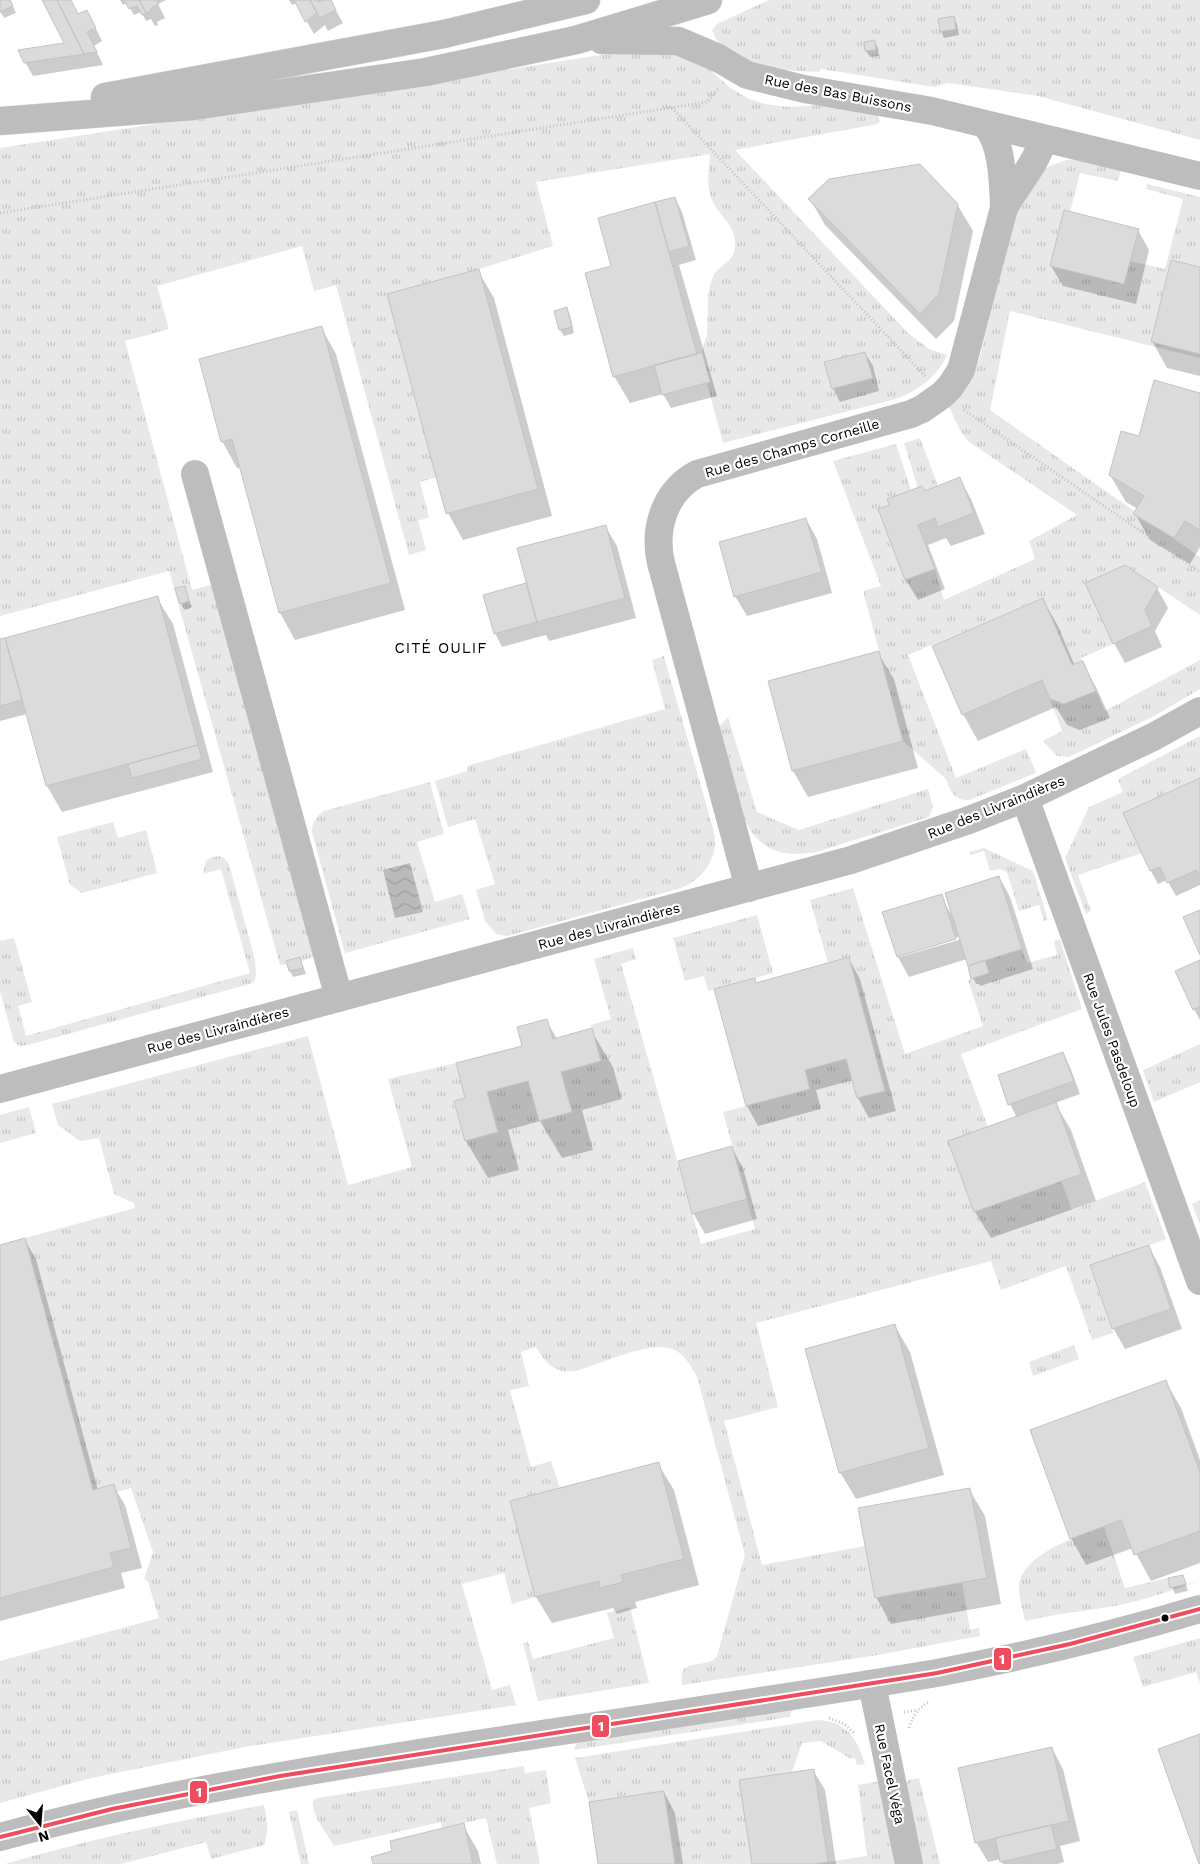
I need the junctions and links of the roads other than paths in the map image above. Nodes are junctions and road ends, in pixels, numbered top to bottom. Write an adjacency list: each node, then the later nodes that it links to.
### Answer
1 (530, 0): 5 (street)
2 (586, 0): 5 (street)
3 (708, 0): 4 (street)
4 (576, 40): 6 (street, Rue des Bas Buissons); 8 (street)
5 (297, 62): 7 (street)
6 (932, 111): 9 (street, Rue des Bas Buissons); 10 (street)
7 (0, 117)
8 (0, 121)
9 (985, 124): 10 (street, Rue des Bas Buissons); 12 (street, Rue des Champs Corneille)
10 (1043, 138): 11 (street, Rue des Bas Buissons); 12 (street, Rue des Champs Corneille)
11 (1200, 176)
12 (1004, 208): 16 (street, Rue des Champs Corneille)
13 (195, 474): 17 (street)
14 (1200, 711): 15 (street, Rue des Livraindières)
15 (1025, 798): 16 (street, Rue des Livraindières); 19 (street, Rue Jules Pasdeloup)
16 (749, 888): 17 (street, Rue des Livraindières)
17 (339, 998): 18 (street, Rue des Livraindières)
18 (0, 1089)
19 (1200, 1281)
20 (1200, 1609): 21 (street)
21 (872, 1684): 22 (street); 23 (street, Rue Facel Véga)
22 (0, 1837)
23 (910, 1864)

